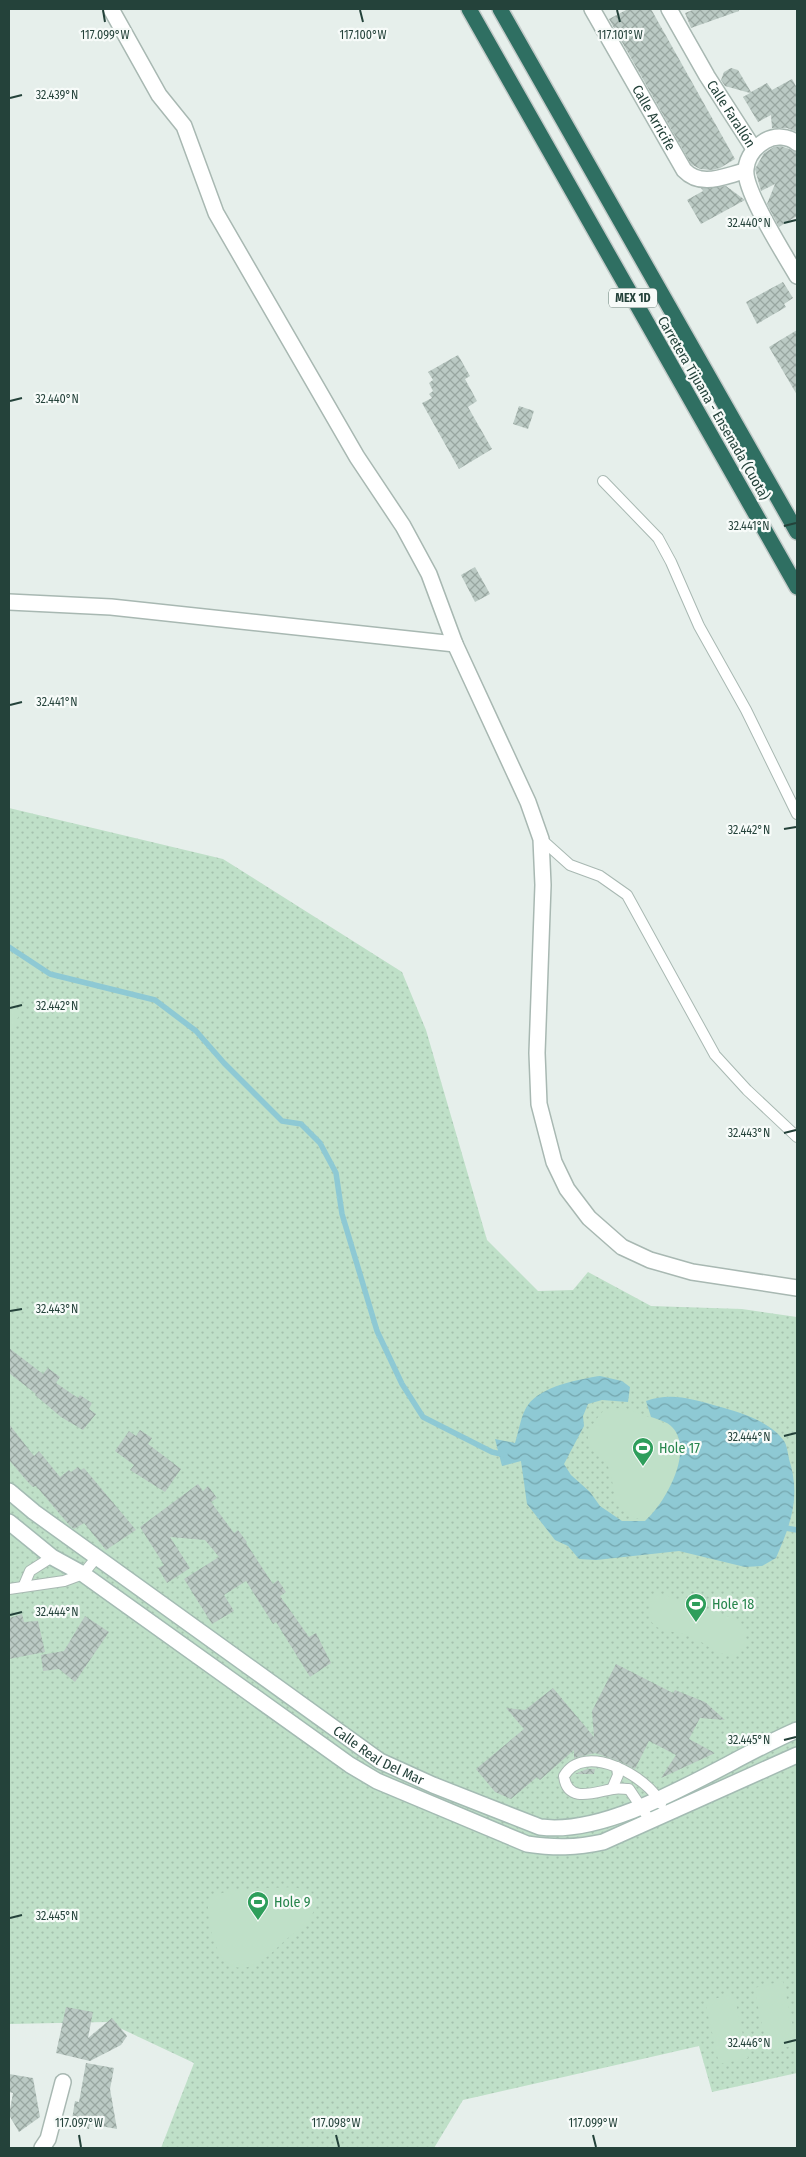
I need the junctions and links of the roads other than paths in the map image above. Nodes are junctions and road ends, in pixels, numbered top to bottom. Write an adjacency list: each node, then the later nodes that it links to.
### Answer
1 (111, 9): 14 (street)
2 (469, 9): 12 (highway, Carretera Tijuana - Ensenada (Cuota) / MEX 1D)
3 (500, 9): 11 (highway, Carretera Tijuana - Ensenada (Cuota) / MEX 1D)
4 (592, 9): 8 (street, Calle Arricife)
5 (669, 9): 7 (street, Calle Farallón)
6 (797, 143): 7 (street)
7 (754, 149): 8 (street, Calle Farallón)
8 (745, 171): 9 (street, Calle Farallón)
9 (797, 276)
10 (603, 481): 15 (lane)
11 (797, 532)
12 (797, 587)
13 (9, 602): 14 (street)
14 (454, 644): 16 (street)
15 (797, 814)
16 (541, 839): 17 (lane); 18 (street)
17 (797, 1137)
18 (797, 1288)
19 (9, 1491): 20 (street, Calle Real Del Mar)
20 (34, 1512): 22 (street); 24 (street, Calle Real Del Mar)
21 (9, 1522): 22 (street, Calle Real Del Mar)
22 (21, 1531): 23 (street, Calle Real Del Mar)
23 (52, 1557): 25 (street, Calle Real Del Mar); 26 (lane)
24 (97, 1557): 25 (lane); 31 (street, Calle Real Del Mar)
25 (83, 1574): 26 (lane); 34 (street, Calle Real Del Mar)
26 (24, 1586): 27 (lane)
27 (9, 1589)
28 (797, 1730): 33 (street, Calle Real Del Mar)
29 (797, 1755): 36 (street, Calle Real Del Mar)
30 (617, 1767): 32 (lane); 32 (lane); 33 (lane)
31 (433, 1785): 34 (lane); 35 (street, Calle Real Del Mar)
32 (612, 1789): 35 (lane)
33 (659, 1798): 35 (street, Calle Real Del Mar); 36 (lane)
34 (426, 1801): 37 (street, Calle Real Del Mar)
35 (642, 1807): 37 (lane)
36 (666, 1815): 37 (street, Calle Real Del Mar)
37 (651, 1822)
38 (63, 2082): 39 (street)
39 (42, 2148)

